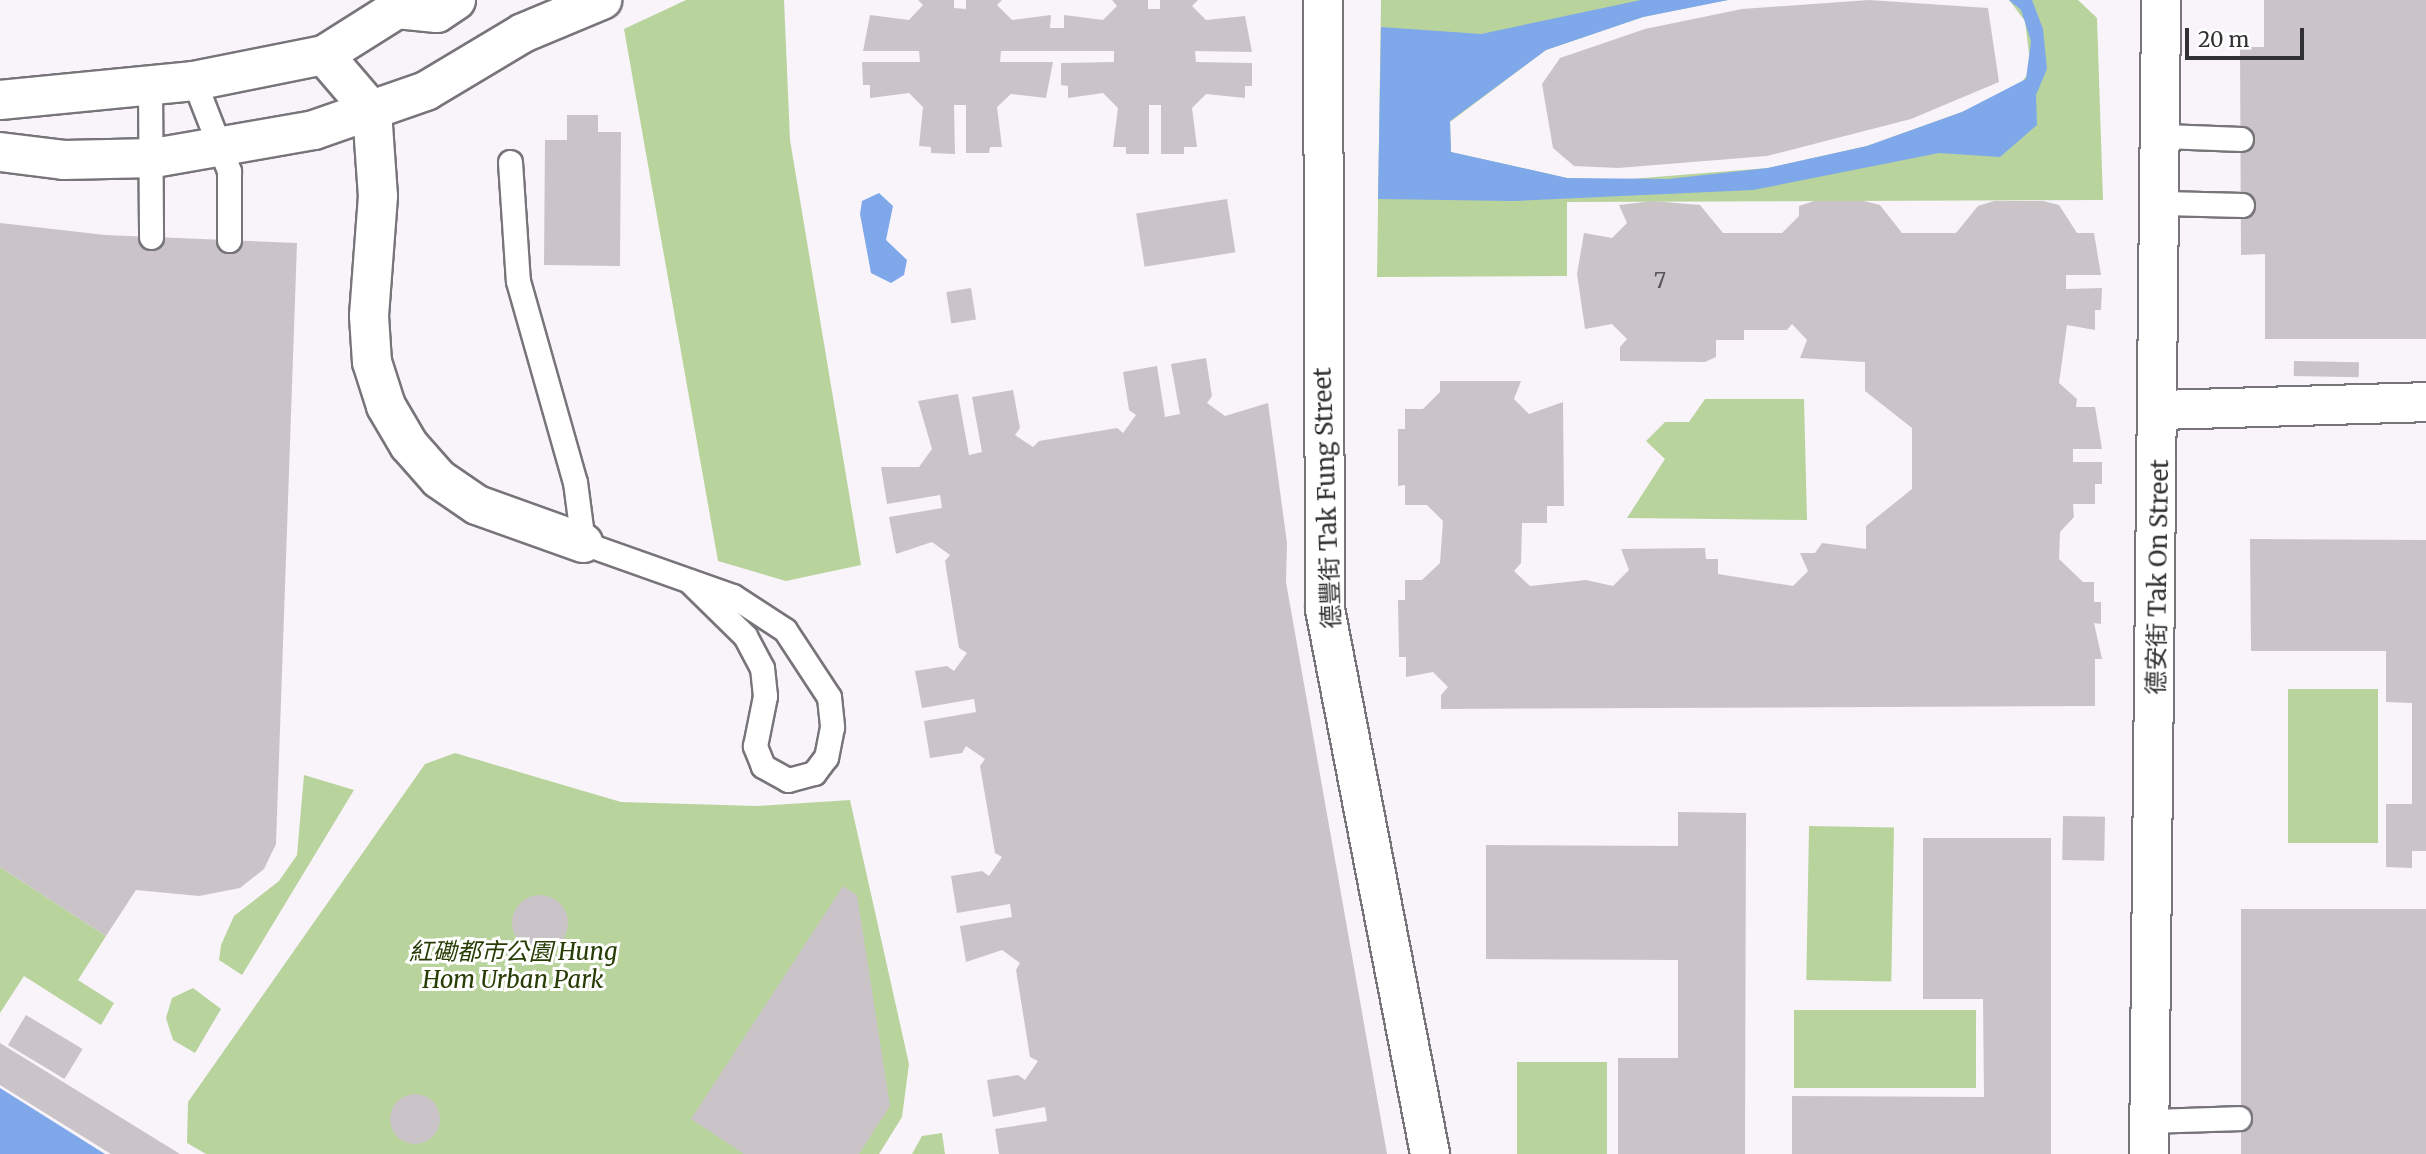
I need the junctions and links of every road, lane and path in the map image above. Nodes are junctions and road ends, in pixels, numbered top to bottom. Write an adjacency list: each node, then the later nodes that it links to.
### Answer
1 (456, 0): 5 (street)
2 (602, 0): 6 (street)
3 (1323, 0): 28 (street, 德豐街 Tak Fung Street)
4 (2161, 0): 12 (street, 德安街 Tak On Street)
5 (398, 5): 7 (street)
6 (531, 17): 11 (street)
7 (324, 55): 8 (street); 11 (street)
8 (194, 80): 9 (street); 14 (lane)
9 (150, 86): 10 (street); 16 (lane)
10 (0, 100)
11 (372, 111): 14 (street); 24 (street)
12 (2164, 136): 13 (lane); 18 (street, 德安街 Tak On Street)
13 (2241, 139)
14 (224, 150): 16 (street); 21 (lane)
15 (0, 152): 16 (street)
16 (153, 158): 20 (lane)
17 (510, 162): 24 (lane)
18 (2164, 203): 19 (lane); 23 (street, 德安街 Tak On Street)
19 (2242, 205)
20 (151, 237)
21 (229, 240)
22 (2426, 402): 23 (street)
23 (2161, 410): 27 (street, 德安街 Tak On Street)
24 (583, 543): 25 (lane)
25 (689, 581): 25 (lane)
26 (2239, 1118): 27 (lane)
27 (2150, 1137)
28 (1430, 1154)

